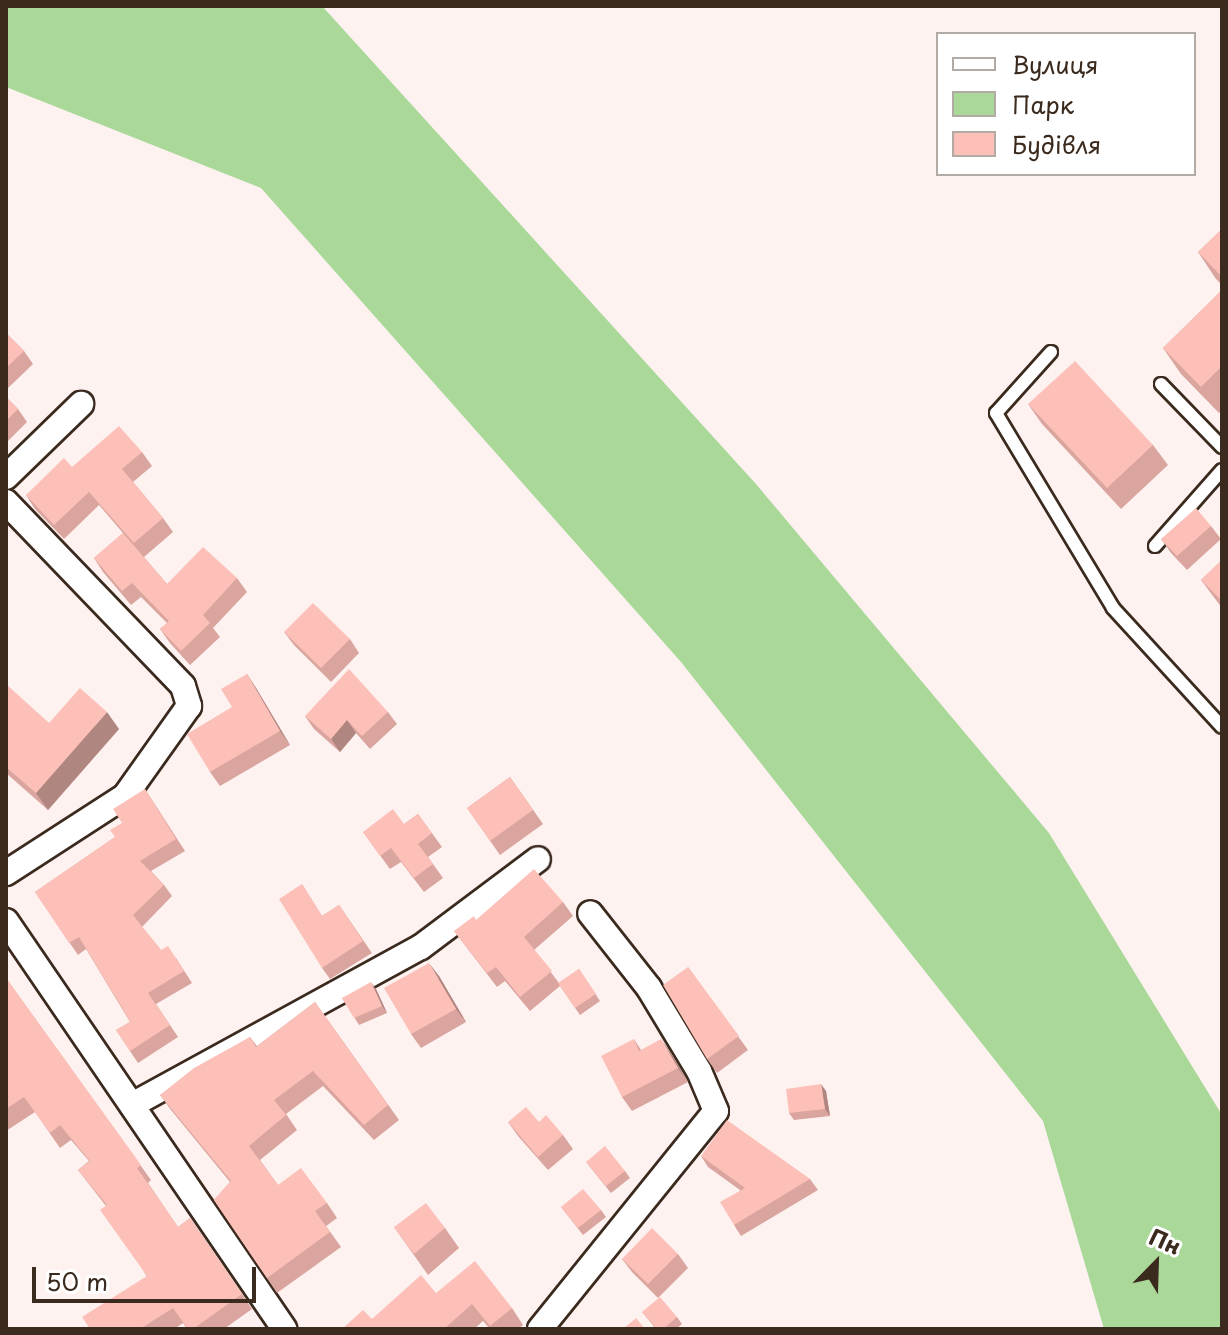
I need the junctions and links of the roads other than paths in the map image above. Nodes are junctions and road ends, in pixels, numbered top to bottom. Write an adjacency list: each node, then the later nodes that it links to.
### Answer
1 (1051, 352): 9 (lane)
2 (1161, 384): 4 (lane)
3 (81, 404): 6 (street)
4 (1222, 447)
5 (1222, 470): 8 (lane)
6 (6, 477)
7 (6, 502): 11 (street)
8 (1155, 546)
9 (1222, 727)
10 (538, 859): 14 (street)
11 (6, 873)
12 (590, 913): 16 (street)
13 (6, 921): 14 (street)
14 (132, 1105): 15 (street)
15 (284, 1329)
16 (540, 1329)

